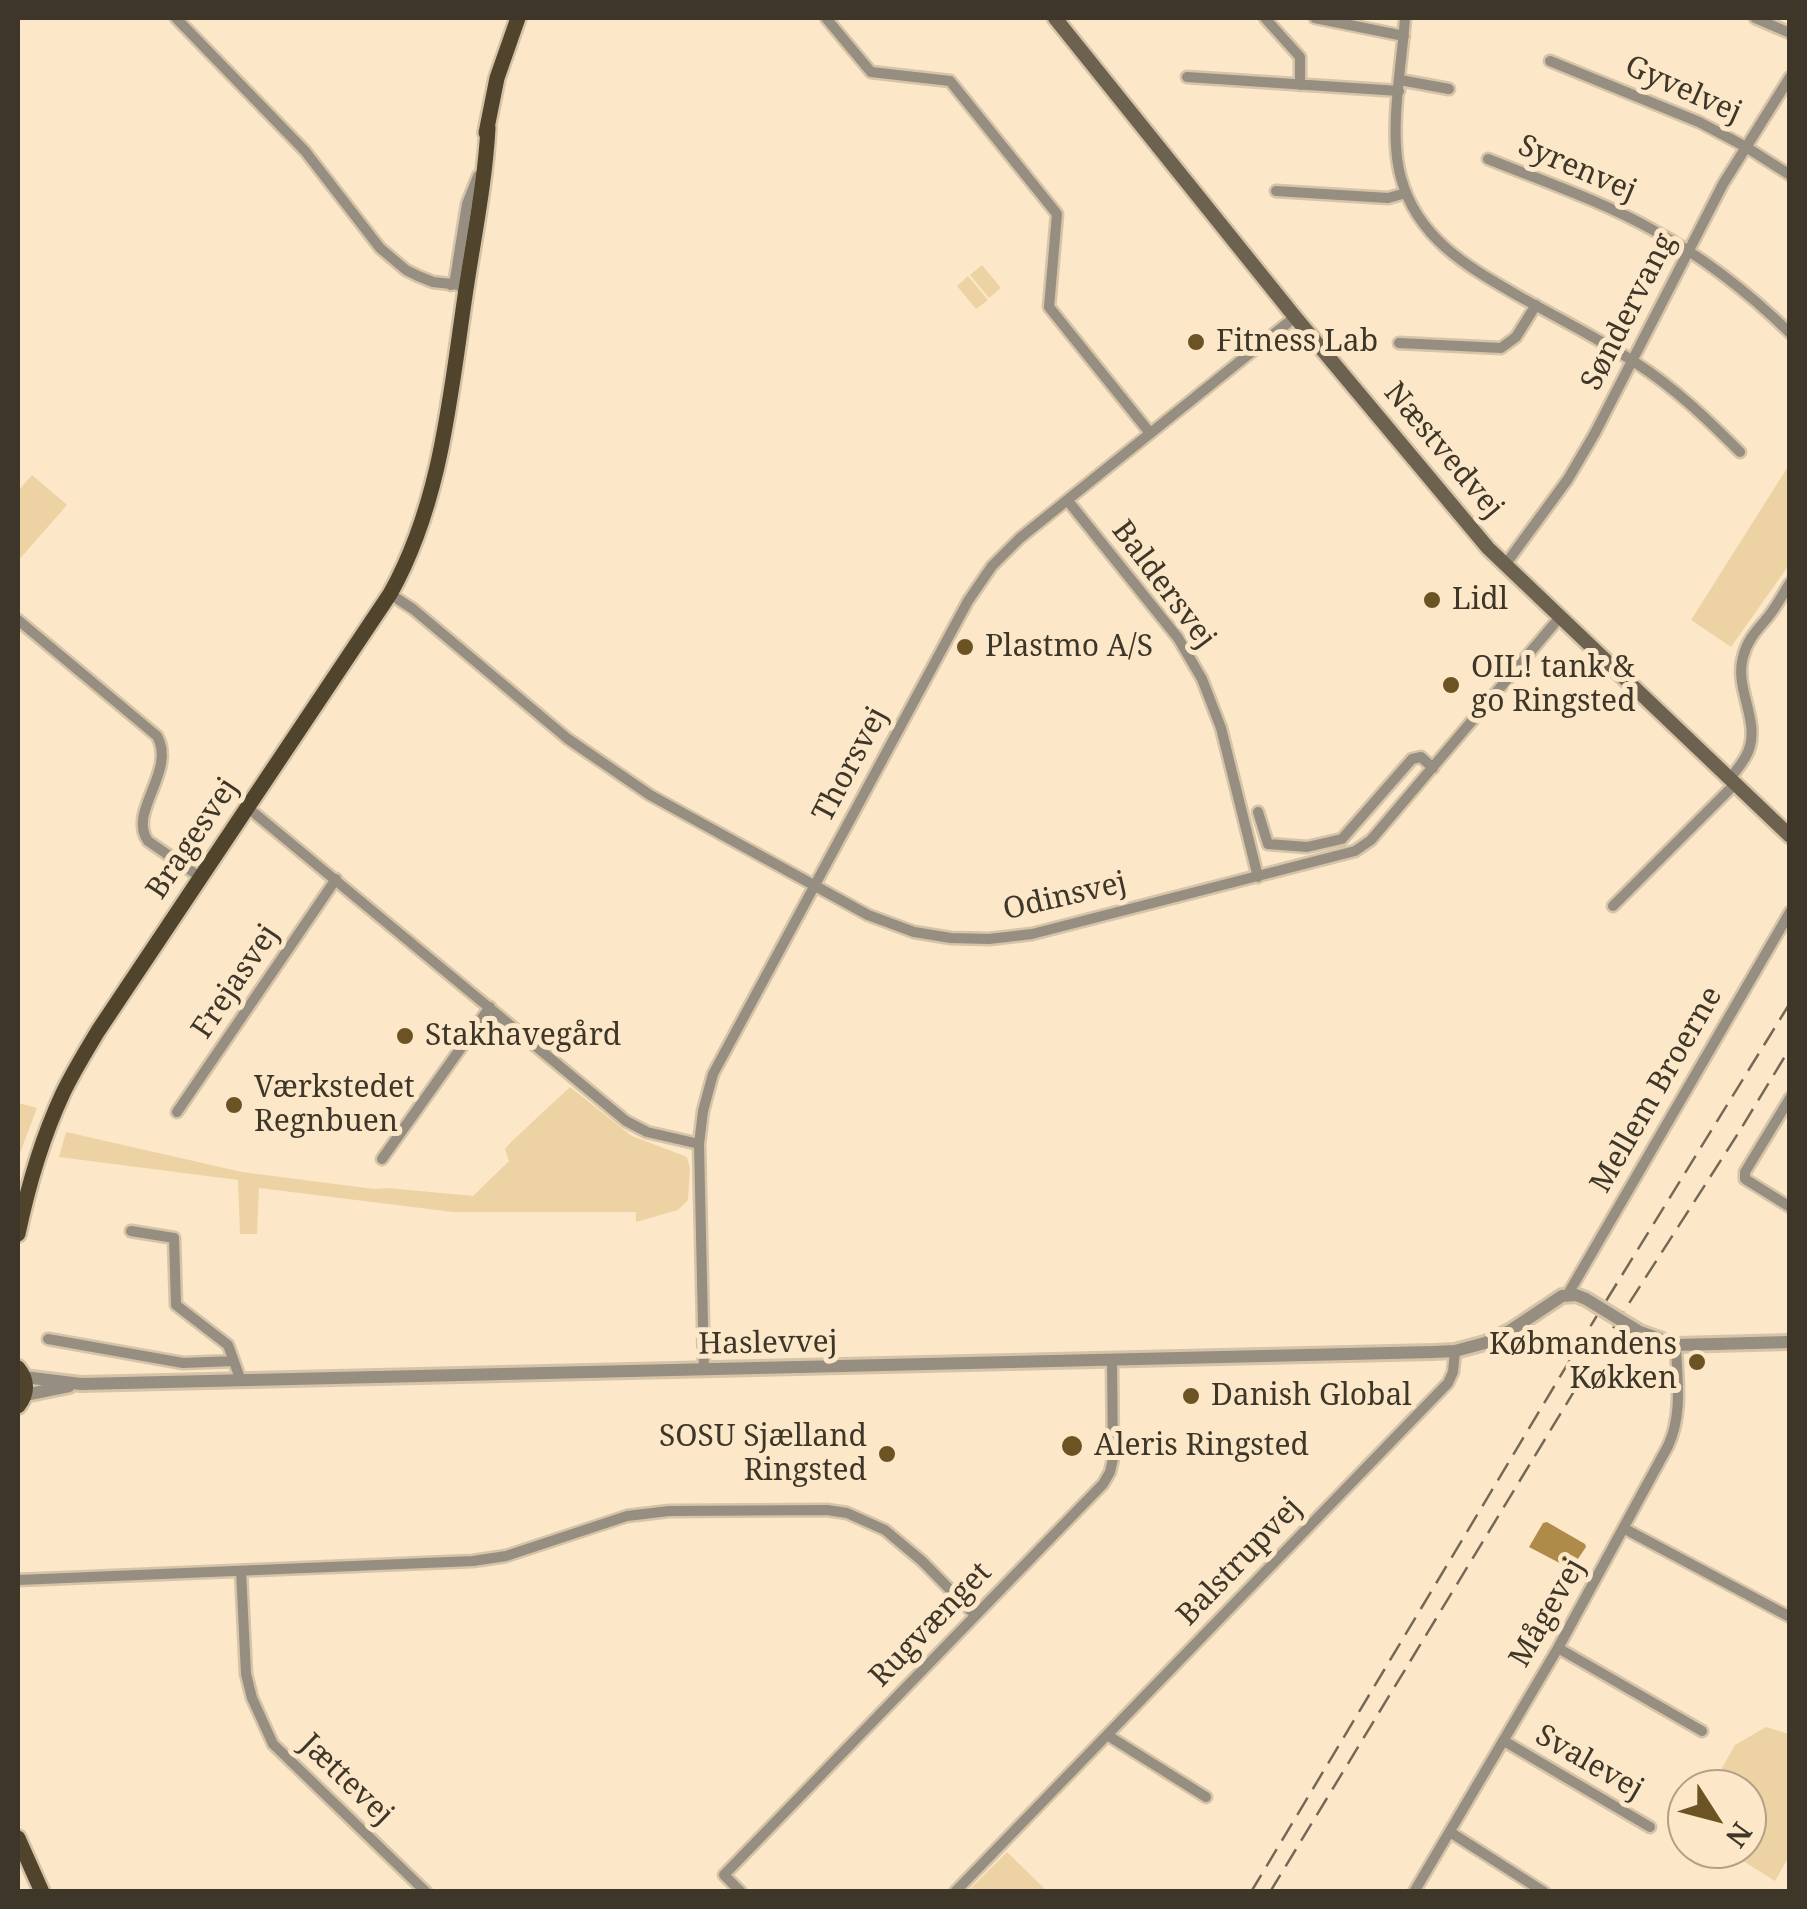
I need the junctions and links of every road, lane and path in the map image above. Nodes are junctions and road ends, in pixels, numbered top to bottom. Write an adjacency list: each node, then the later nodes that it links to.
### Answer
1 (176, 18): 24 (street)
2 (518, 18): 17 (main road, Bragesvej)
3 (826, 18): 30 (street)
4 (1055, 18): 26 (main road, Næstvedvej)
5 (1265, 18): 14 (street)
6 (1315, 18): 10 (street)
7 (1405, 18): 10 (street)
8 (1755, 18): 9 (street)
9 (1790, 33)
10 (1404, 36): 15 (street)
11 (1550, 61): 18 (street, Gyvelvej)
12 (1790, 77): 18 (street, Søndervang)
13 (1187, 78): 14 (street)
14 (1300, 85): 15 (street)
15 (1399, 86): 16 (street); 22 (street)
16 (1449, 90)
17 (488, 128): 24 (main road, Bragesvej); 24 (main road, Bragesvej)
18 (1746, 147): 20 (street, Gyvelvej); 23 (street, Søndervang)
19 (1488, 159): 23 (street, Syrenvej)
20 (1790, 174)
21 (1276, 192): 22 (street)
22 (1406, 193): 25 (street)
23 (1687, 251): 27 (street, Syrenvej); 29 (street, Søndervang)
24 (458, 289): 32 (main road, Bragesvej); 32 (main road, Bragesvej)
25 (1536, 305): 28 (street); 29 (street)
26 (1296, 317): 30 (street, Thorsvej); 34 (main road, Næstvedvej)
27 (1790, 333)
28 (1399, 343)
29 (1632, 360): 31 (street); 34 (street, Søndervang)
30 (1150, 432): 33 (street, Thorsvej)
31 (1740, 452)
32 (433, 484): 36 (main road, Bragesvej)
33 (1068, 501): 47 (street, Baldersvej); 49 (street, Thorsvej)
34 (1506, 565): 37 (main road, Næstvedvej)
35 (1790, 583): 40 (street)
36 (390, 594): 41 (main road, Bragesvej); 49 (street, Odinsvej)
37 (1560, 617): 39 (street, Odinsvej); 40 (main road, Næstvedvej)
38 (18, 620): 46 (street)
39 (1433, 768): 44 (street); 45 (street, Odinsvej)
40 (1732, 781): 43 (main road, Næstvedvej); 50 (street)
41 (247, 807): 46 (main road, Bragesvej); 48 (street)
42 (1258, 812): 44 (street)
43 (1790, 836)
44 (1319, 844): 45 (street)
45 (1323, 860): 47 (street, Odinsvej)
46 (200, 877): 59 (main road, Bragesvej)
47 (1258, 877): 49 (street, Odinsvej)
48 (336, 879): 52 (street); 54 (street, Frejasvej)
49 (814, 884): 55 (street, Thorsvej)
50 (1613, 906)
51 (1790, 912): 60 (street, Mellem Broerne)
52 (490, 1007): 55 (street); 56 (street)
53 (1790, 1098): 57 (street)
54 (178, 1112)
55 (699, 1144): 67 (street, Thorsvej)
56 (382, 1160)
57 (1790, 1207)
58 (130, 1231): 65 (street)
59 (18, 1234)
60 (1568, 1294): 63 (street, bridge); 64 (street)
61 (48, 1340): 65 (street)
62 (1790, 1342): 63 (street)
63 (1676, 1345): 72 (street, Mågevej)
64 (1456, 1350): 66 (street, Haslevvej); 79 (street, Balstrupvej)
65 (234, 1360): 69 (street)
66 (1112, 1360): 67 (street, Haslevvej); 75 (street, Rugvænget)
67 (704, 1370): 69 (street, Haslevvej)
68 (21, 1372): 70 (street, Haslevvej); 71 (main road)
69 (242, 1380): 70 (street, Haslevvej)
70 (81, 1384): 71 (street, Haslevvej)
71 (21, 1400)
72 (1625, 1529): 76 (street); 77 (street, Mågevej)
73 (240, 1571): 74 (street); 75 (street); 86 (street, Jættevej)
74 (18, 1580)
75 (975, 1615): 87 (street, Rugvænget)
76 (1790, 1617)
77 (1558, 1648): 78 (street); 80 (street, Mågevej)
78 (1702, 1731)
79 (1108, 1735): 81 (street); 88 (street, Balstrupvej)
80 (1504, 1741): 82 (street, Svalevej); 83 (street, Mågevej)
81 (1206, 1797)
82 (1650, 1827)
83 (1450, 1832): 89 (street, Mågevej); 90 (street)
84 (18, 1838): 85 (main road)
85 (42, 1892)
86 (426, 1892)
87 (741, 1892)
88 (955, 1892)
89 (1414, 1892)
90 (1544, 1892)

